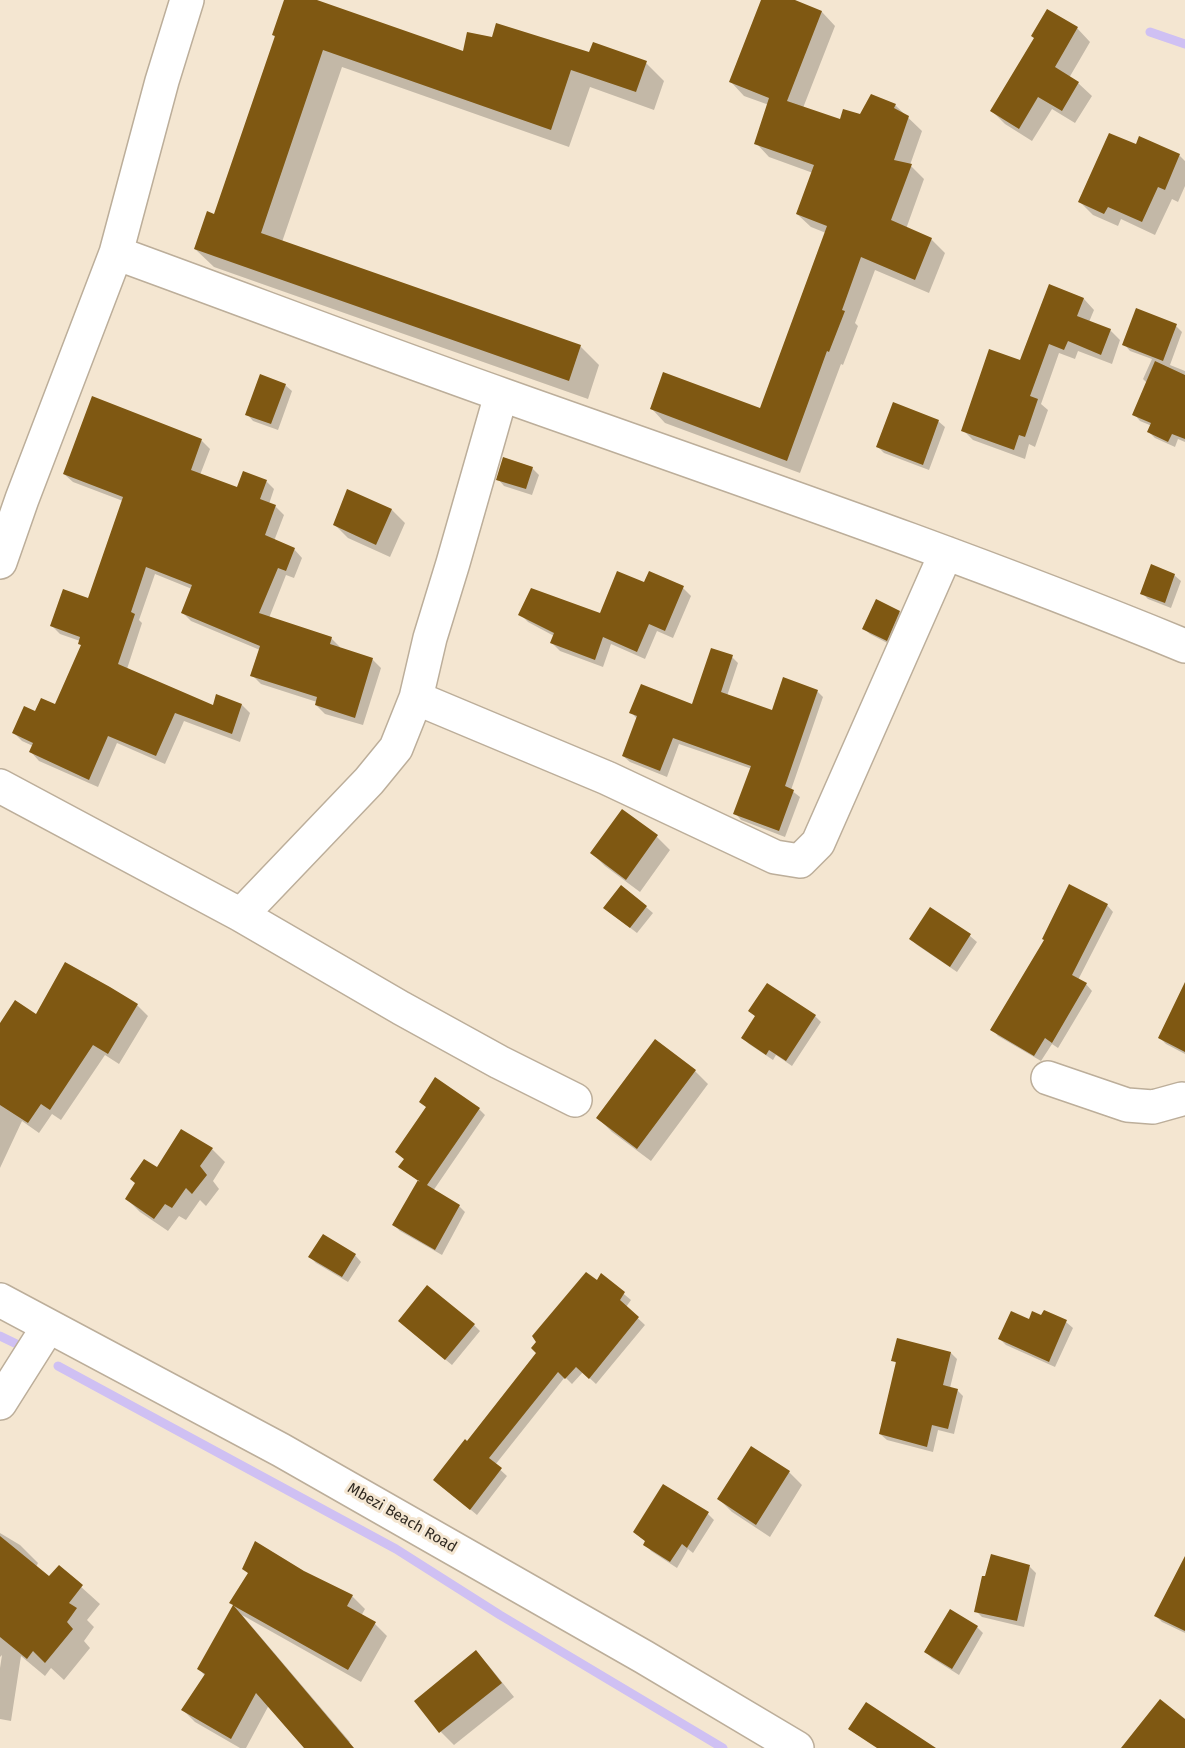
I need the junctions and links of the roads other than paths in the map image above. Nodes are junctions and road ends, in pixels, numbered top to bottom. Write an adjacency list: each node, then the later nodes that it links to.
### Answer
1 (187, 0): 2 (street)
2 (116, 253): 3 (street); 5 (street)
3 (501, 395): 4 (street); 7 (street)
4 (946, 553): 6 (street); 7 (street)
5 (0, 562)
6 (1185, 646)
7 (416, 698): 9 (street)
8 (0, 786): 9 (street)
9 (241, 915): 11 (street)
10 (1048, 1078): 12 (street)
11 (575, 1100)
12 (1184, 1100)
13 (0, 1300): 14 (street, Mbezi Beach Road)
14 (48, 1327): 15 (street); 16 (street, Mbezi Beach Road)
15 (0, 1402)
16 (797, 1748)

